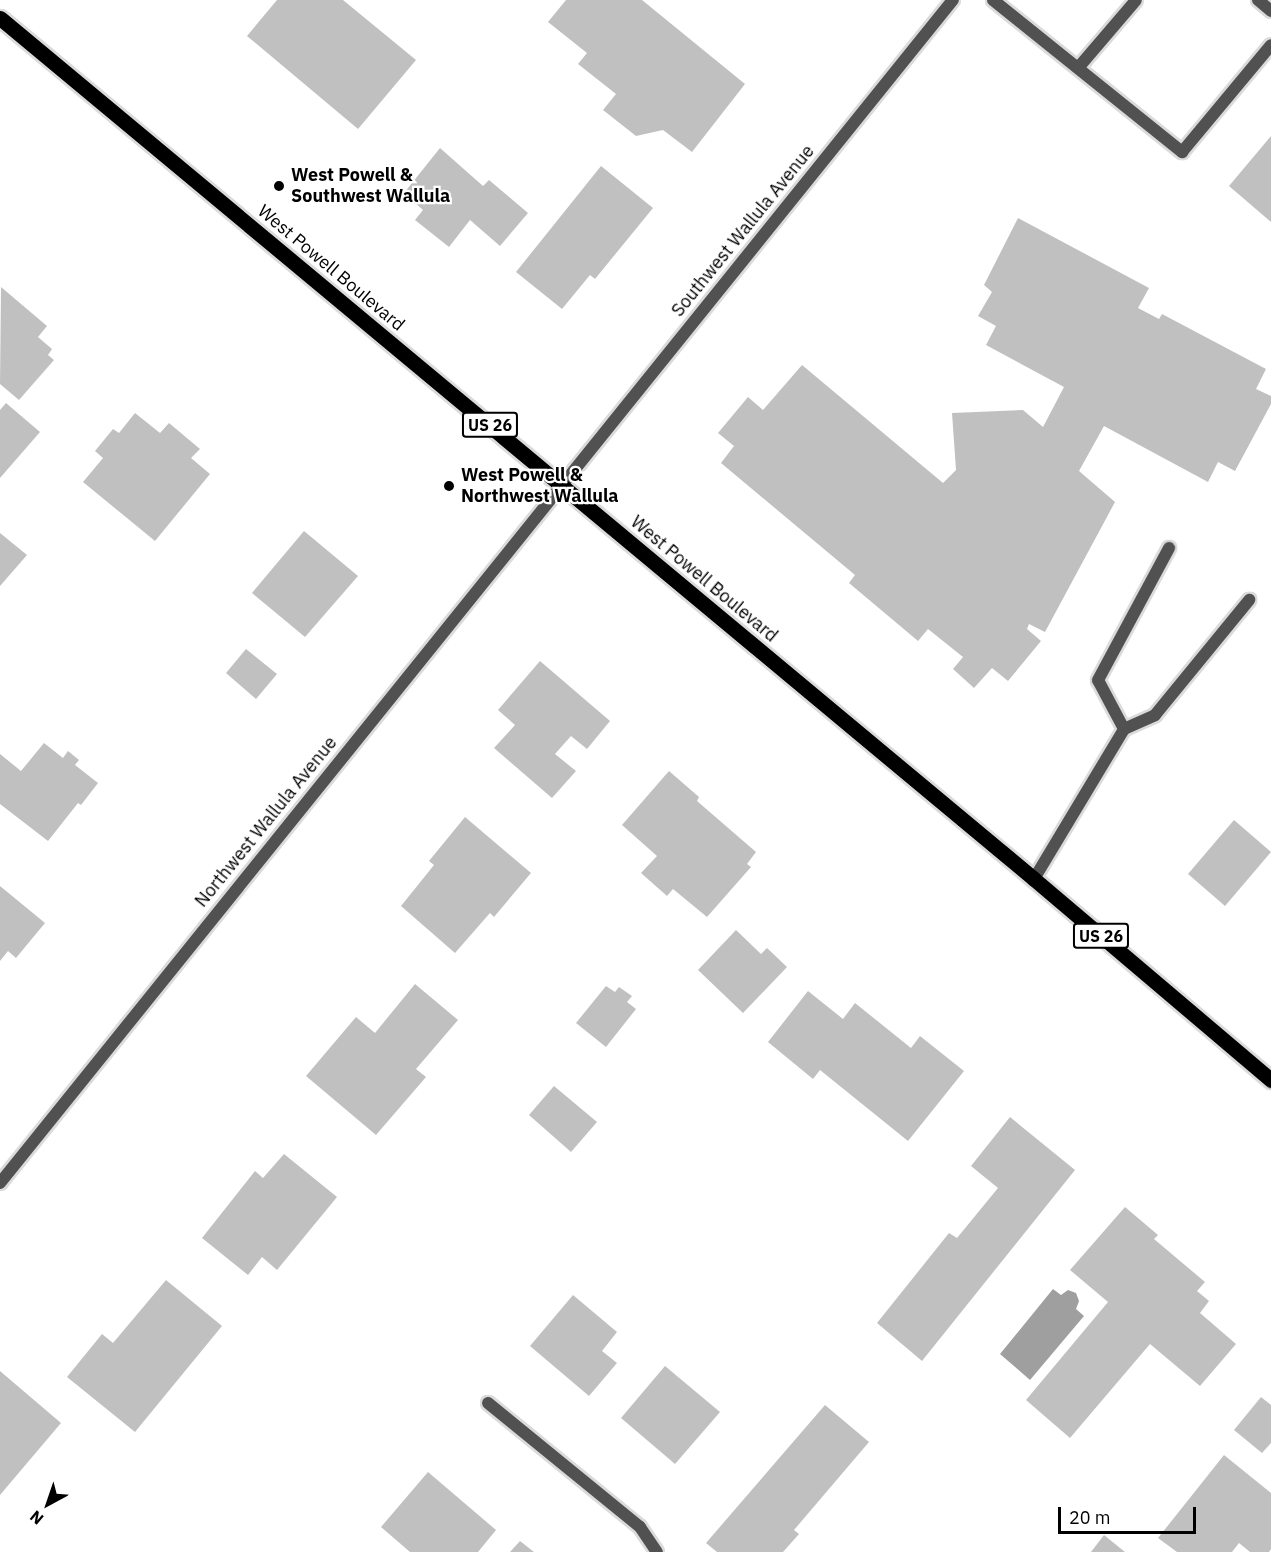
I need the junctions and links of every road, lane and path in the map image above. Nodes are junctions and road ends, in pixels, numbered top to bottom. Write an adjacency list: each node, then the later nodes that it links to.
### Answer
1 (953, 0): 9 (street, Southwest Wallula Avenue)
2 (993, 0): 8 (street)
3 (1136, 0): 8 (street)
4 (1258, 0): 5 (street)
5 (1271, 10)
6 (0, 18): 9 (main road, West Powell Boulevard / US 26)
7 (1271, 45): 8 (street)
8 (1078, 68)
9 (561, 484): 13 (main road, West Powell Boulevard / US 26); 15 (street, Northwest Wallula Avenue)
10 (1169, 548): 12 (street)
11 (1249, 600): 12 (street)
12 (1124, 729): 13 (street)
13 (1034, 879): 14 (main road, West Powell Boulevard / US 26)
14 (1271, 1080)
15 (0, 1183)
16 (488, 1403): 17 (street)
17 (657, 1552)

